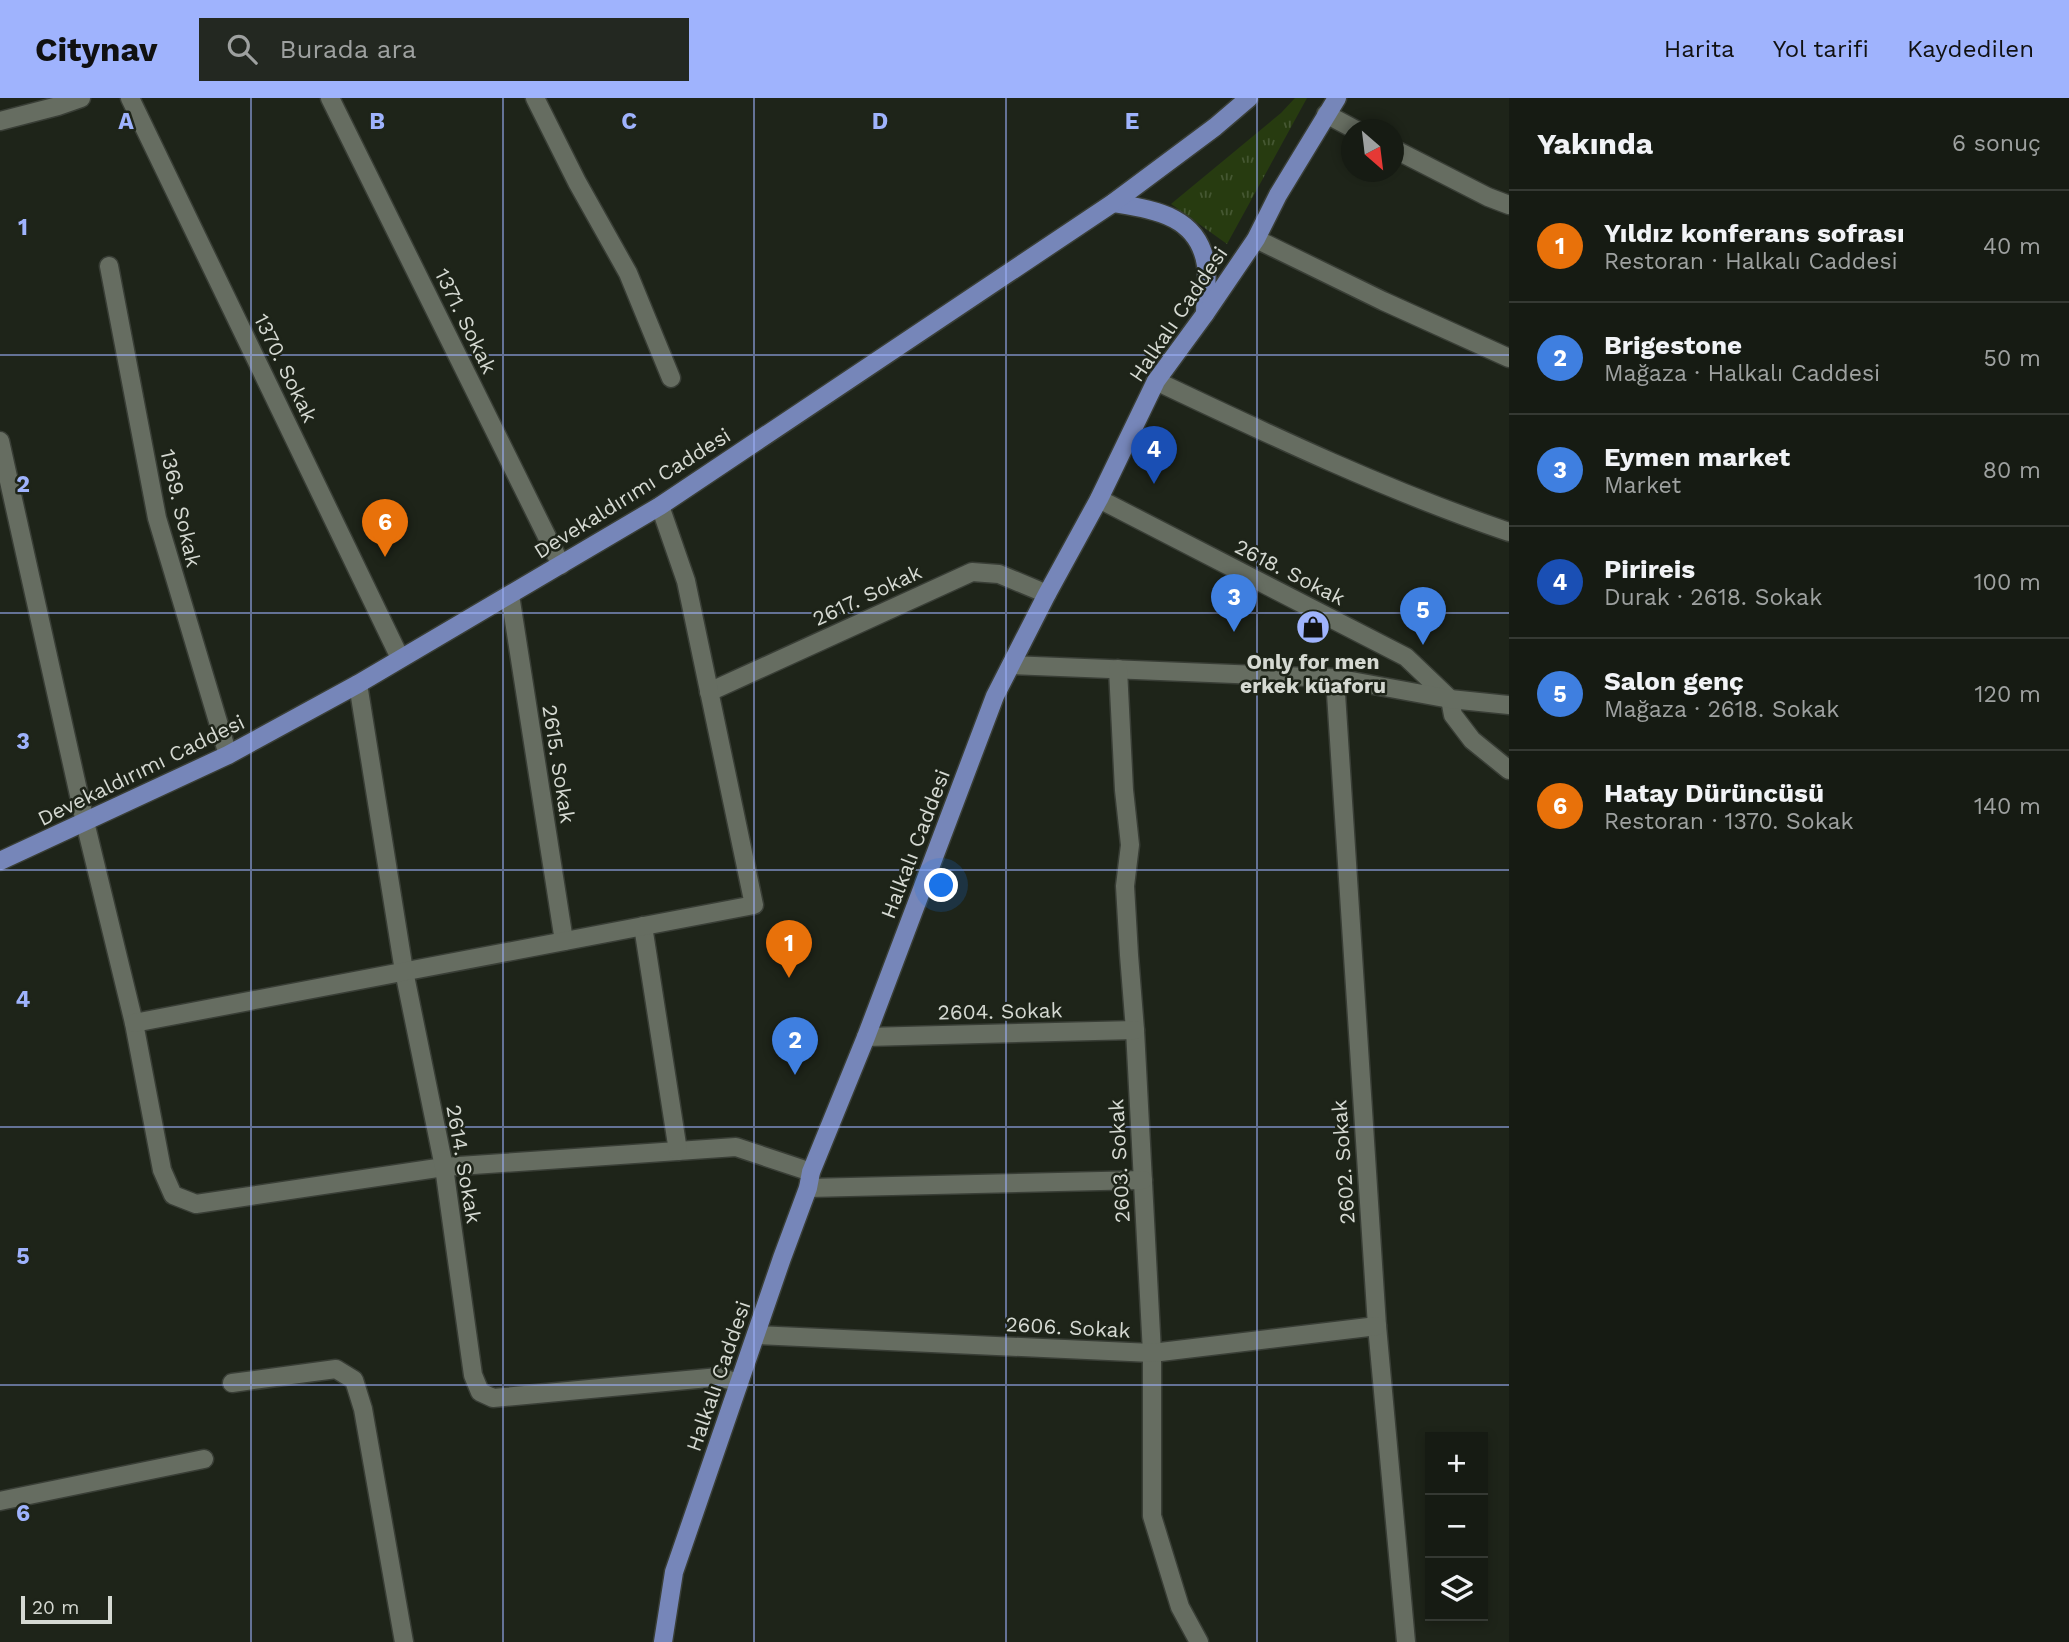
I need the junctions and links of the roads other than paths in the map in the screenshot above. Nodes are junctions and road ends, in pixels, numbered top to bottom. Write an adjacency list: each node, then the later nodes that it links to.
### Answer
1 (81, 98): 7 (street)
2 (130, 98): 27 (street, 1370. Sokak)
3 (330, 98): 24 (street, 1371. Sokak)
4 (536, 98): 18 (street)
5 (1249, 98): 12 (main road, Devekaldırımı Caddesi)
6 (1337, 98): 8 (main road)
7 (57, 102): 9 (street)
8 (1326, 114): 10 (street); 14 (main road, Halkalı Caddesi)
9 (0, 121)
10 (1341, 122)
11 (1404, 154): 13 (street)
12 (1113, 203): 16 (main road); 22 (main road, Devekaldırımı Caddesi)
13 (1509, 205)
14 (1256, 239): 16 (main road, Halkalı Caddesi); 17 (street)
15 (109, 266): 35 (street, 1369. Sokak)
16 (1205, 314): 19 (main road, Halkalı Caddesi)
17 (1509, 358)
18 (671, 378)
19 (1156, 381): 21 (main road, Halkalı Caddesi); 23 (street)
20 (0, 441): 37 (street)
21 (1099, 499): 25 (main road, Halkalı Caddesi); 33 (street, 2618. Sokak)
22 (660, 506): 24 (main road, Devekaldırımı Caddesi); 32 (street)
23 (1509, 532)
24 (561, 565): 26 (main road, Devekaldırımı Caddesi)
25 (1047, 594): 28 (main road, Halkalı Caddesi); 32 (street, 2617. Sokak)
26 (510, 595): 27 (main road, Devekaldırımı Caddesi); 40 (street, 2615. Sokak)
27 (400, 658): 31 (main road, Devekaldırımı Caddesi)
28 (1011, 665): 29 (street); 44 (main road, Halkalı Caddesi)
29 (1118, 669): 30 (street); 43 (street, 2603. Sokak)
30 (1335, 678): 33 (street); 49 (street, 2602. Sokak)
31 (358, 684): 35 (main road, Devekaldırımı Caddesi); 41 (street, 2614. Sokak)
32 (709, 692): 39 (street)
33 (1450, 699): 34 (street); 36 (street)
34 (1509, 705)
35 (228, 755): 37 (main road, Devekaldırımı Caddesi)
36 (1509, 770)
37 (85, 822): 38 (main road, Devekaldırımı Caddesi); 42 (street)
38 (0, 861)
39 (643, 926): 40 (street); 45 (street)
40 (564, 941): 41 (street)
41 (404, 971): 42 (street); 46 (street, 2614. Sokak)
42 (134, 1023): 46 (street)
43 (1135, 1030): 44 (street, 2604. Sokak); 48 (street, 2603. Sokak)
44 (866, 1037): 47 (main road, Halkalı Caddesi)
45 (678, 1151): 46 (street); 47 (street)
46 (444, 1167): 53 (street, 2614. Sokak)
47 (810, 1180): 48 (street); 50 (main road, Halkalı Caddesi)
48 (1143, 1181): 51 (street, 2603. Sokak)
49 (1377, 1326): 51 (street, 2606. Sokak); 59 (street, 2602. Sokak)
50 (756, 1335): 51 (street, 2606. Sokak); 53 (main road, Halkalı Caddesi)
51 (1152, 1353): 58 (street, 2603. Sokak)
52 (232, 1383): 56 (street)
53 (740, 1383): 57 (main road, Halkalı Caddesi)
54 (204, 1459): 55 (street)
55 (0, 1501)
56 (404, 1642)
57 (663, 1642)
58 (1199, 1642)
59 (1405, 1642)

